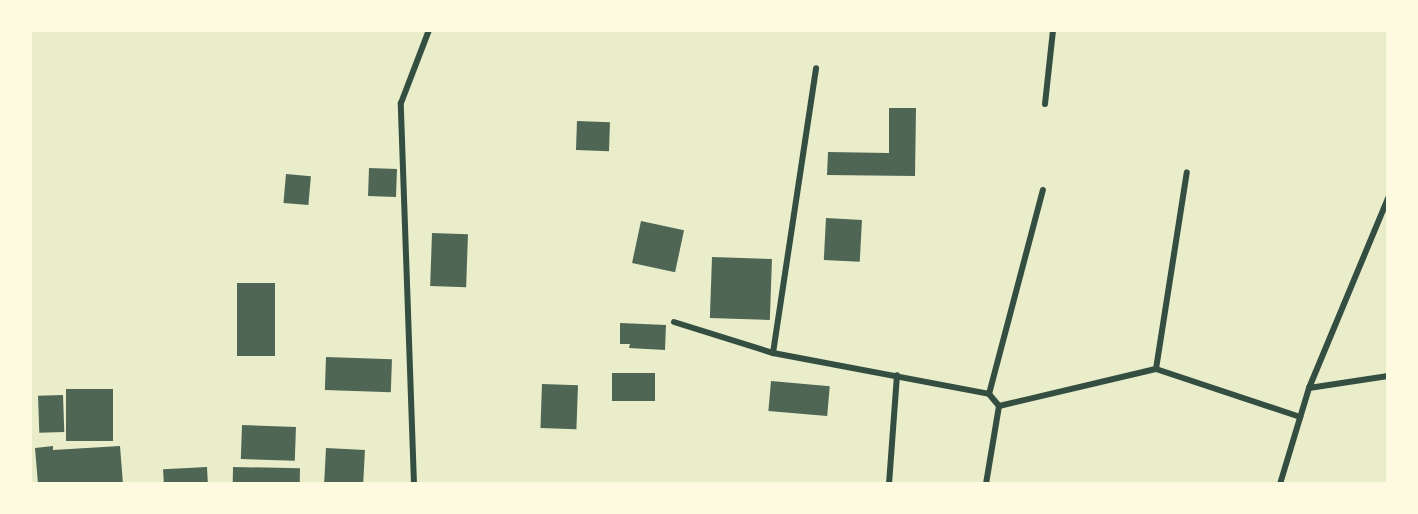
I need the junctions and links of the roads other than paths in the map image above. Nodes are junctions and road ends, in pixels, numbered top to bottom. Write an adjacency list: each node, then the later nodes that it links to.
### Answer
1 (429, 30): 17 (street)
2 (1053, 30): 4 (street)
3 (816, 68): 9 (street)
4 (1045, 104)
5 (1187, 172): 10 (street)
6 (1043, 190): 14 (street)
7 (1388, 198): 13 (street)
8 (674, 322): 9 (street)
9 (773, 353): 11 (street)
10 (1156, 369): 15 (street); 16 (street)
11 (897, 375): 14 (street); 18 (street)
12 (1388, 376): 13 (street)
13 (1309, 388): 16 (street)
14 (989, 394): 15 (street)
15 (999, 406): 19 (street)
16 (1300, 417): 20 (street)
17 (414, 484)
18 (889, 484)
19 (986, 484)
20 (1280, 484)

